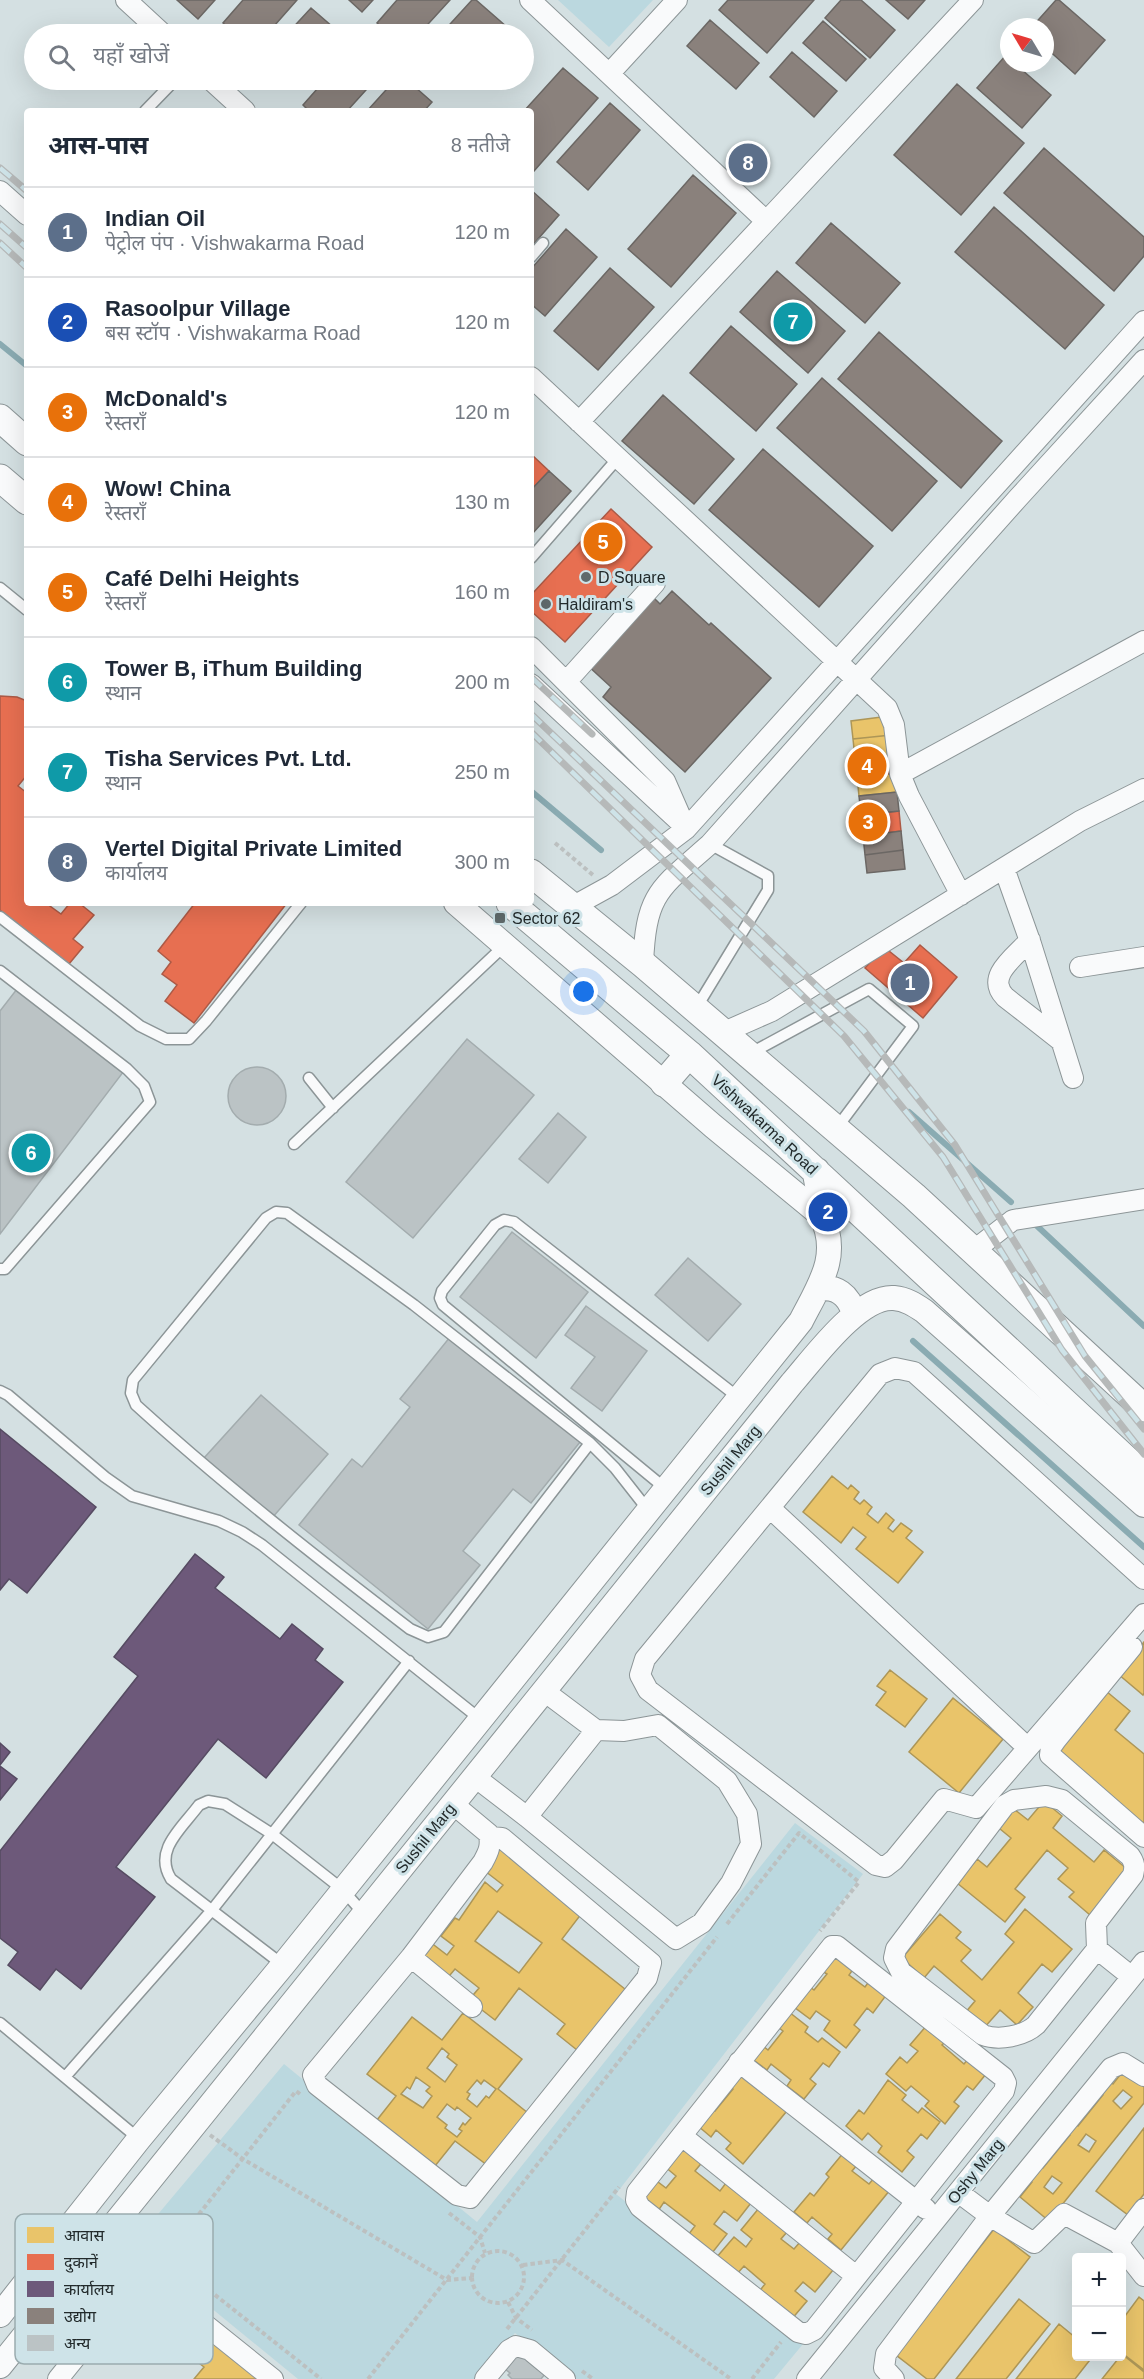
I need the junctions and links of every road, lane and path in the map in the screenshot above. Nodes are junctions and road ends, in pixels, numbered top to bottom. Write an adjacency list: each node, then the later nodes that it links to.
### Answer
1 (126, 0): 5 (street)
2 (530, 0): 6 (street)
3 (677, 0): 6 (street)
4 (973, 0): 13 (street)
5 (152, 24)
6 (609, 74): 13 (street)
7 (165, 90): 9 (lane)
8 (222, 90): 10 (street)
9 (148, 108)
10 (242, 108)
11 (0, 191): 12 (street)
12 (24, 212)
13 (766, 221): 20 (street)
14 (543, 243): 15 (lane)
15 (534, 254)
16 (1144, 321): 31 (street)
17 (1144, 360): 32 (street)
18 (534, 380): 20 (street)
19 (0, 418): 21 (main road)
20 (579, 422): 22 (street)
21 (24, 439)
22 (618, 458): 25 (lane); 31 (street)
23 (0, 478): 24 (main road)
24 (24, 498)
25 (534, 555)
26 (656, 583): 33 (street)
27 (0, 588): 28 (lane)
28 (24, 608)
29 (1144, 641): 35 (street)
30 (534, 650): 33 (street)
31 (837, 661): 32 (street); 37 (street)
32 (856, 679): 35 (street); 39 (street)
33 (566, 682): 37 (street)
34 (534, 687): 37 (street)
35 (900, 774): 43 (street)
36 (1144, 789): 40 (street)
37 (686, 829): 39 (street); 42 (street)
38 (555, 843): 42 (path)
39 (710, 844): 52 (street); 55 (lane)
40 (1004, 868): 43 (street); 49 (street)
41 (534, 875): 47 (main road)
42 (612, 885): 47 (street)
43 (961, 895): 56 (street)
44 (299, 906): 48 (lane)
45 (459, 906): 50 (street)
46 (514, 906): 58 (main road, Vishwakarma Road)
47 (572, 907): 52 (main road)
48 (0, 917)
49 (1030, 940): 57 (street); 57 (street)
50 (504, 946): 62 (street); 63 (lane)
51 (1144, 957): 53 (street)
52 (643, 964): 55 (main road)
53 (1080, 967)
54 (0, 971): 70 (lane)
55 (695, 1010): 56 (main road)
56 (722, 1033): 59 (main road)
57 (1060, 1040): 61 (street)
58 (689, 1054): 62 (main road); 66 (main road, Vishwakarma Road)
59 (748, 1055): 64 (main road); 64 (lane)
60 (309, 1078): 63 (lane)
61 (1073, 1078)
62 (664, 1083): 68 (street)
63 (333, 1108): 65 (lane)
64 (836, 1130): 69 (main road)
65 (294, 1144)
66 (816, 1171): 68 (main road); 77 (main road, Vishwakarma Road)
67 (1144, 1199): 69 (street)
68 (821, 1215): 71 (street, Sushil Marg)
69 (973, 1251): 75 (main road)
70 (0, 1269)
71 (818, 1289): 72 (street); 74 (street, Sushil Marg)
72 (854, 1314): 77 (street); 87 (street, Sushil Marg)
73 (0, 1391): 86 (lane)
74 (739, 1398): 79 (street, Sushil Marg); 79 (lane)
75 (1144, 1408)
76 (590, 1443): 76 (lane); 82 (lane)
77 (1102, 1452): 78 (main road, Vishwakarma Road); 80 (street)
78 (1144, 1476)
79 (666, 1489): 82 (street, Sushil Marg)
80 (1144, 1505)
81 (770, 1508): 83 (street); 90 (street); 90 (street)
82 (648, 1510): 88 (street, Sushil Marg)
83 (1144, 1579)
84 (1144, 1614): 90 (street)
85 (1144, 1633): 96 (street)
86 (409, 1662): 88 (lane); 94 (lane)
87 (544, 1691): 89 (street); 91 (street, Sushil Marg)
88 (480, 1719): 97 (street, Sushil Marg)
89 (596, 1730): 93 (street); 93 (street)
90 (1028, 1748)
91 (475, 1777): 92 (street, Sushil Marg); 93 (street)
92 (453, 1804): 95 (street); 99 (street, Sushil Marg)
93 (527, 1817)
94 (272, 1834): 97 (lane); 98 (lane); 98 (lane)
95 (490, 1837): 104 (street); 104 (street)
96 (1144, 1837)
97 (342, 1889): 99 (lane); 105 (street, Sushil Marg)
98 (212, 1910): 105 (lane); 111 (lane)
99 (364, 1914): 113 (street, Sushil Marg)
100 (725, 1927): 102 (path)
101 (717, 1937): 127 (path)
102 (816, 1937)
103 (1097, 1949): 103 (street); 106 (street)
104 (411, 1957): 107 (street)
105 (283, 1965): 115 (street, Sushil Marg)
106 (1138, 1970): 118 (street, Oshy Marg)
107 (472, 2007)
108 (0, 2024): 111 (lane)
109 (739, 2062): 114 (street); 119 (street); 119 (street)
110 (1144, 2076): 125 (street)
111 (65, 2077): 115 (lane)
112 (305, 2098): 116 (path)
113 (195, 2125): 116 (path); 123 (street, Sushil Marg)
114 (682, 2136): 132 (street); 132 (street)
115 (139, 2139): 122 (street, Sushil Marg)
116 (243, 2159): 124 (path); 135 (path)
117 (625, 2178): 130 (path)
118 (958, 2192): 125 (street); 126 (street, Oshy Marg)
119 (916, 2201): 126 (street); 132 (street)
120 (444, 2208): 127 (path)
121 (1144, 2210): 128 (street)
122 (81, 2214)
123 (122, 2214)
124 (199, 2214)
125 (990, 2216): 128 (street); 152 (street)
126 (938, 2218): 144 (street, Oshy Marg)
127 (480, 2237): 129 (path); 135 (path)
128 (1118, 2243): 133 (street)
129 (485, 2253): 131 (path); 134 (path)
130 (562, 2260): 131 (path); 140 (path); 151 (path)
131 (523, 2265): 134 (path)
132 (856, 2276)
133 (1144, 2276)
134 (472, 2278): 135 (path)
135 (447, 2280): 148 (path)
136 (213, 2293): 147 (path)
137 (15, 2296): 138 (street, Sushil Marg)
138 (0, 2315)
139 (213, 2331): 146 (street)
140 (502, 2335)
141 (15, 2347): 143 (street, Sushil Marg)
142 (70, 2364): 145 (street)
143 (0, 2366)
144 (814, 2377)
145 (58, 2379)
146 (273, 2379)
147 (321, 2379)
148 (368, 2379)
149 (485, 2379): 150 (street)
150 (565, 2379)
151 (731, 2379)
152 (894, 2379)

